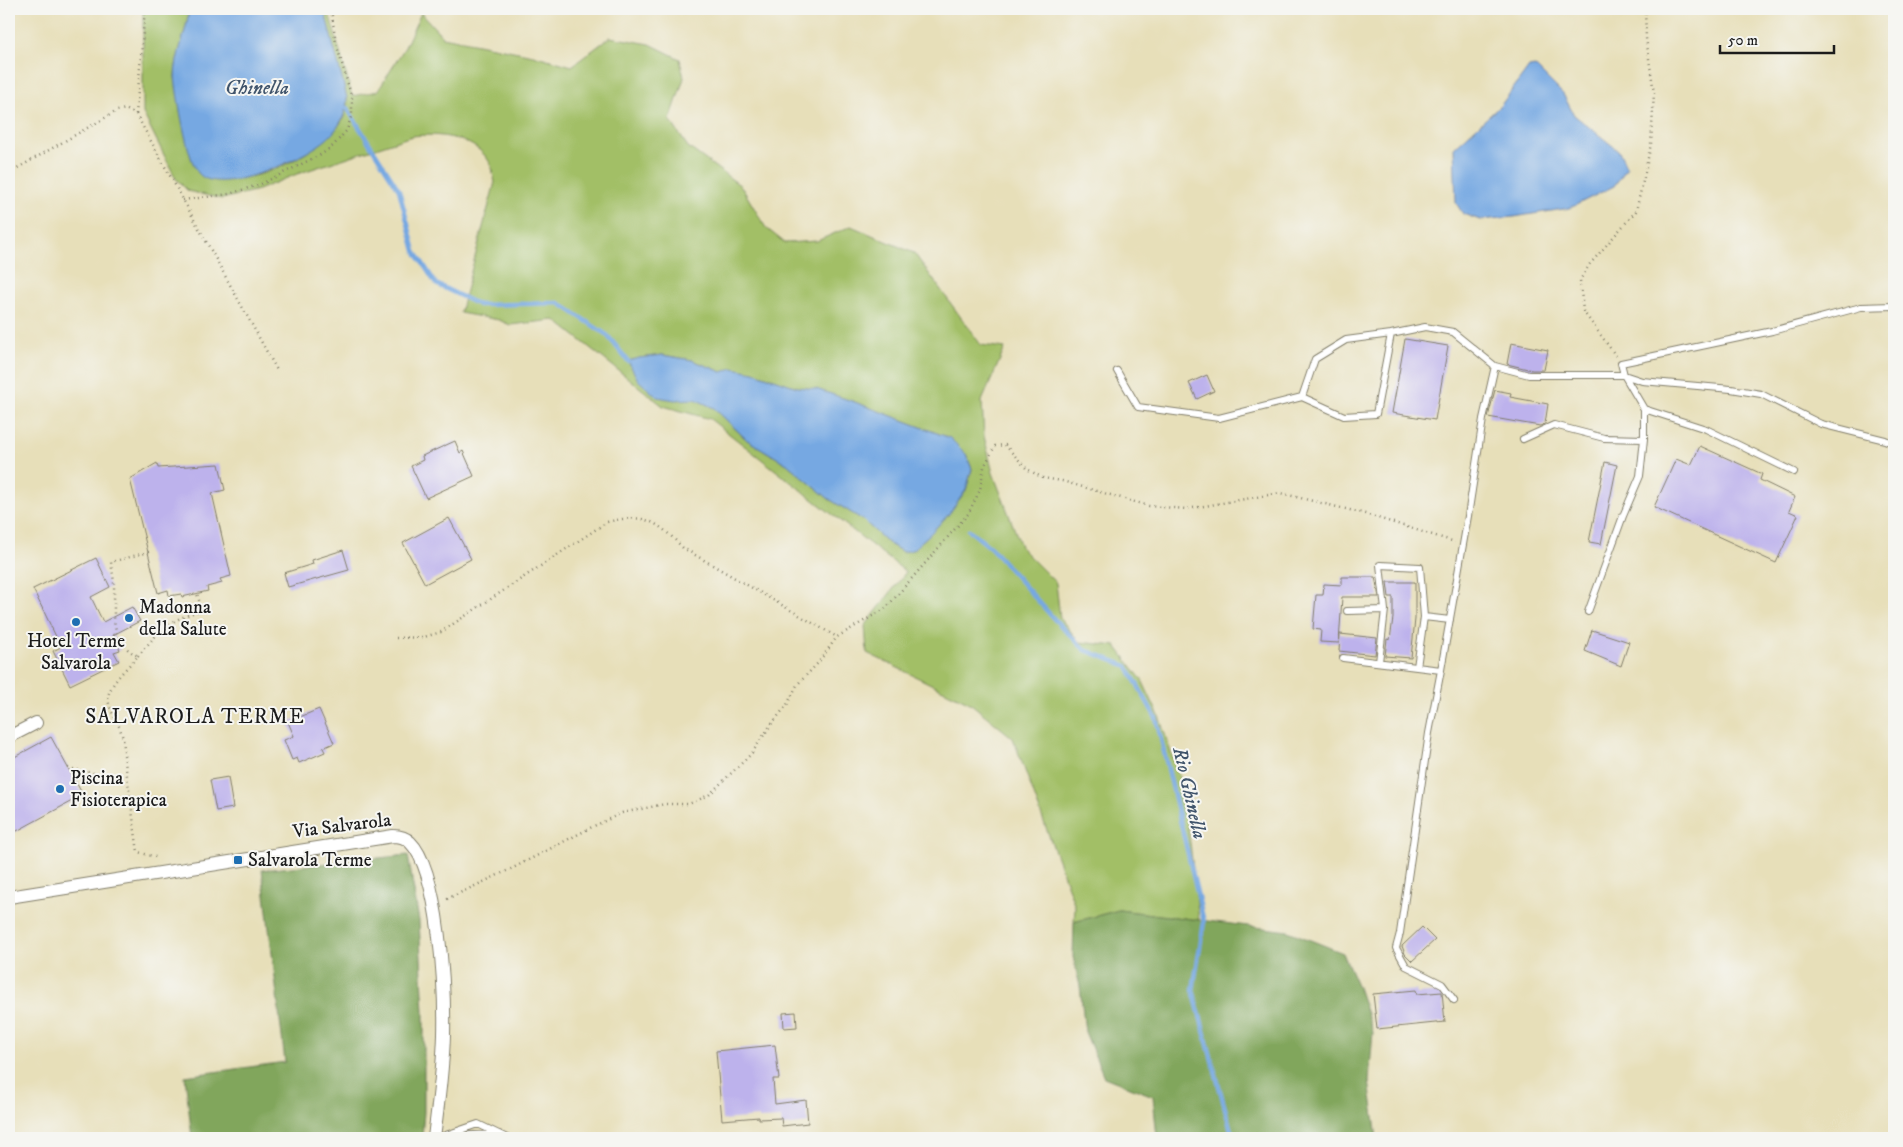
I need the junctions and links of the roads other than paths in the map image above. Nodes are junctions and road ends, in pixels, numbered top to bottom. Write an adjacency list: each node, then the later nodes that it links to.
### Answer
1 (1894, 306): 5 (lane)
2 (1390, 334): 3 (lane); 6 (lane); 6 (lane)
3 (1496, 366): 5 (lane); 16 (lane)
4 (1117, 371): 6 (lane)
5 (1624, 375): 7 (lane); 10 (lane)
6 (1302, 397)
7 (1644, 409): 9 (lane); 11 (lane)
8 (1523, 439): 9 (lane)
9 (1644, 439): 14 (lane)
10 (1894, 444)
11 (1794, 472)
12 (1385, 610): 13 (lane); 15 (lane); 18 (lane)
13 (1347, 611)
14 (1588, 612)
15 (1424, 617): 16 (lane); 19 (lane)
16 (1450, 620): 20 (lane)
17 (1343, 658): 18 (lane)
18 (1379, 662): 19 (lane)
19 (1417, 667): 20 (lane)
20 (1441, 670): 24 (lane)
21 (36, 723): 22 (street)
22 (9, 737)
23 (9, 897): 26 (street, Via Salvarola)
24 (1454, 1000)
25 (500, 1134): 26 (lane); 26 (lane); 27 (lane)
26 (436, 1138)
27 (507, 1138)

